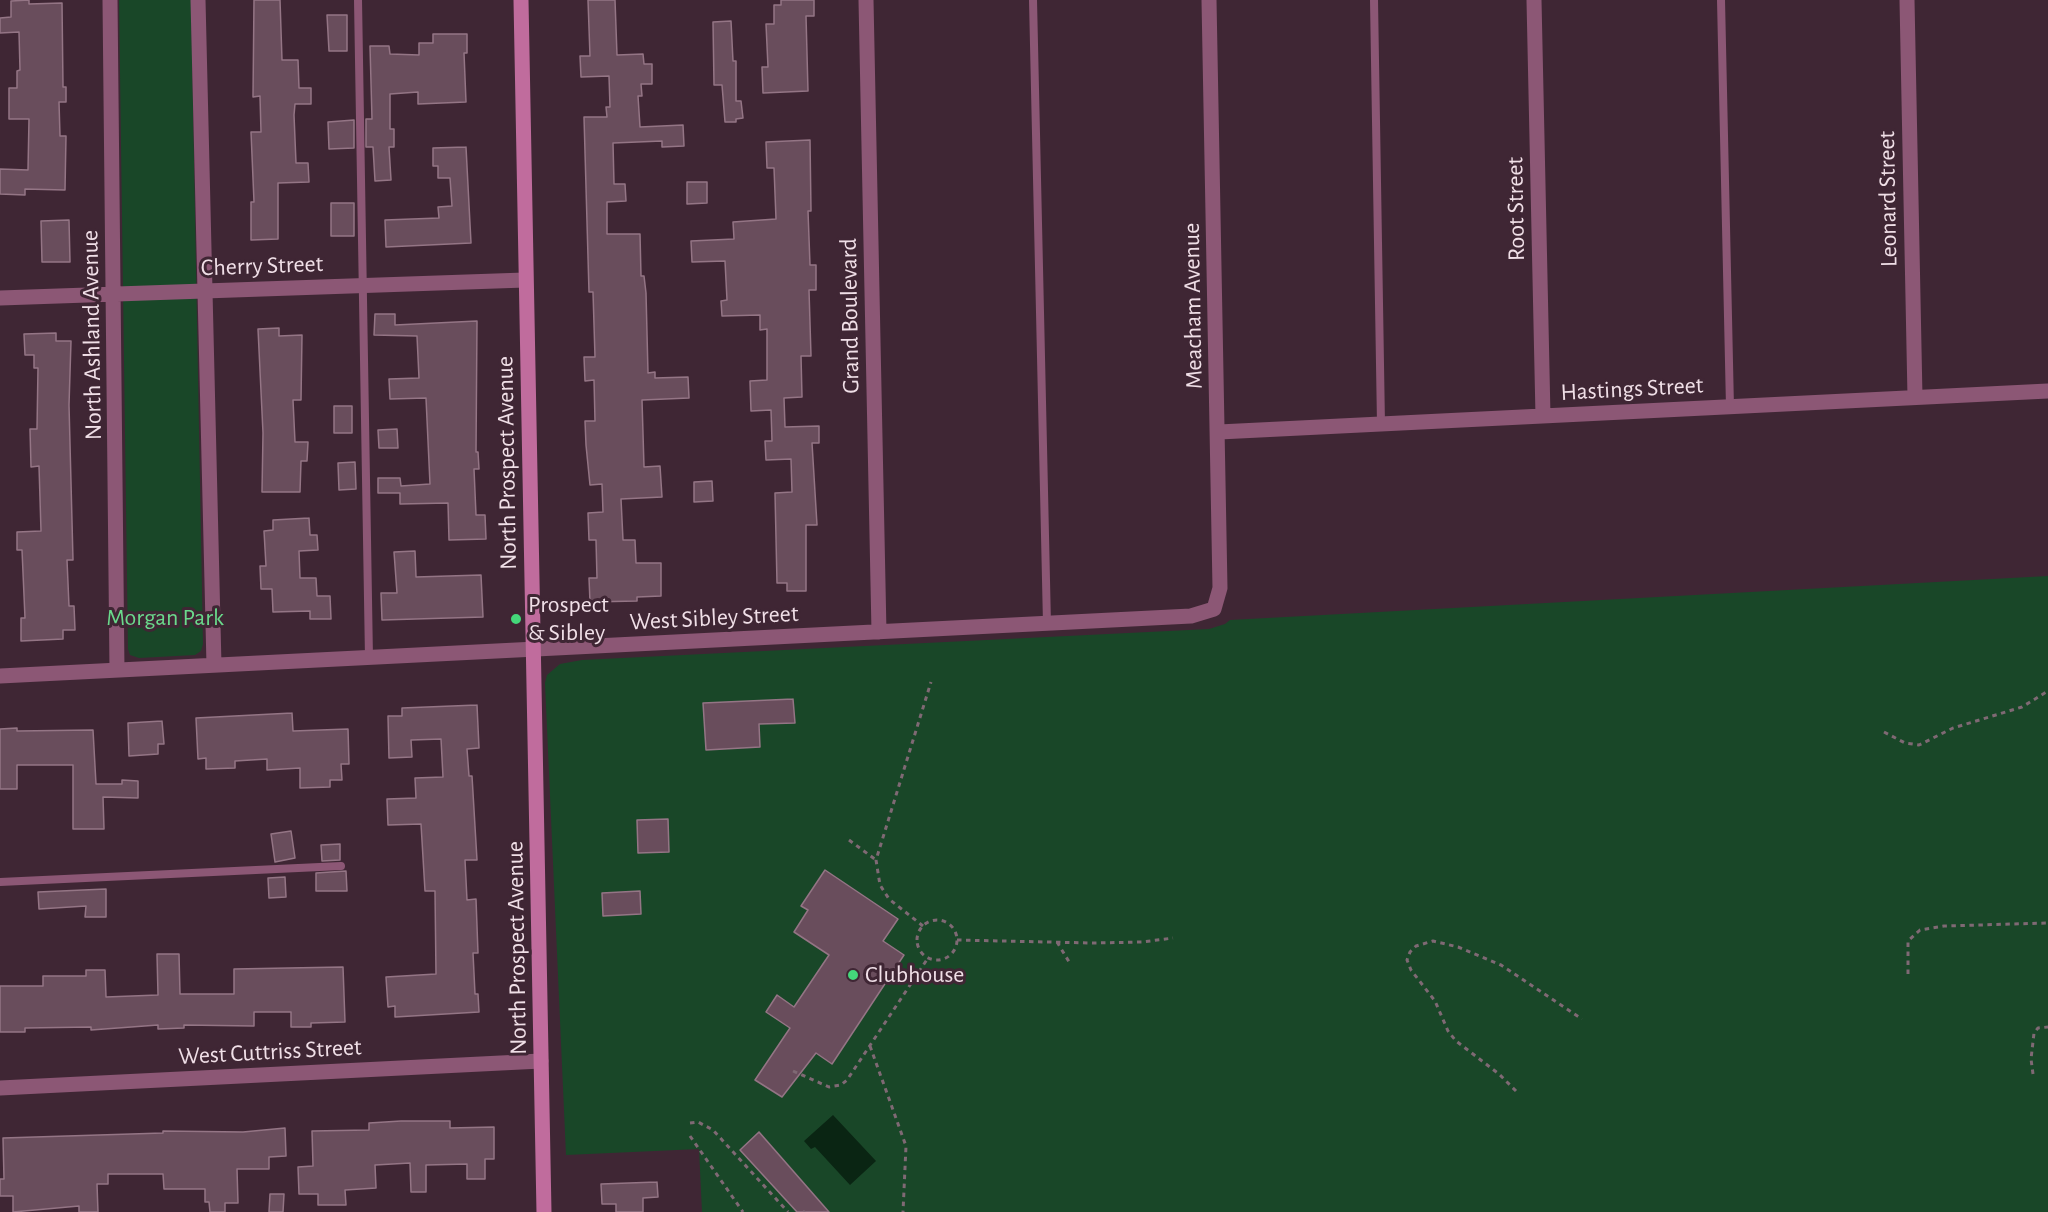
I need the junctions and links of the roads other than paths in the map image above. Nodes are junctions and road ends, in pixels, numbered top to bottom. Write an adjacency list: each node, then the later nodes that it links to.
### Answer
1 (110, 0): 15 (street, North Ashland Avenue)
2 (198, 0): 14 (street)
3 (358, 0): 13 (lane)
4 (521, 0): 12 (street, North Prospect Avenue)
5 (866, 0): 25 (street, Grand Boulevard)
6 (1033, 0): 24 (lane)
7 (1209, 0): 22 (street, Meacham Avenue)
8 (1374, 0): 21 (lane)
9 (1534, 0): 20 (street, Root Street)
10 (1721, 0): 19 (lane)
11 (1907, 0): 18 (street, Leonard Street)
12 (525, 279): 13 (street, Cherry Street); 26 (street, North Prospect Avenue)
13 (364, 285): 14 (street, Cherry Street); 27 (lane)
14 (205, 291): 15 (street, Cherry Street); 28 (street)
15 (114, 294): 16 (street, Cherry Street); 29 (street, North Ashland Avenue)
16 (0, 298)
17 (2048, 391): 18 (street, Hastings Street)
18 (1915, 397): 19 (street, Hastings Street)
19 (1730, 407): 20 (street, Hastings Street)
20 (1543, 416): 21 (street, Hastings Street)
21 (1381, 424): 22 (street, Hastings Street)
22 (1219, 432): 23 (street, Meacham Avenue)
23 (1214, 609): 24 (street, West Sibley Street)
24 (1047, 624): 25 (street, West Sibley Street)
25 (879, 632): 26 (street, West Sibley Street)
26 (534, 650): 27 (street, West Sibley Street); 33 (street, North Prospect Avenue)
27 (369, 658): 28 (street, West Sibley Street)
28 (214, 665): 29 (street, West Sibley Street)
29 (117, 670): 30 (street, West Sibley Street)
30 (0, 675)
31 (341, 866): 32 (lane)
32 (0, 882)
33 (541, 1061): 34 (street, West Cuttriss Street); 35 (street, North Prospect Avenue)
34 (0, 1088)
35 (544, 1212)

